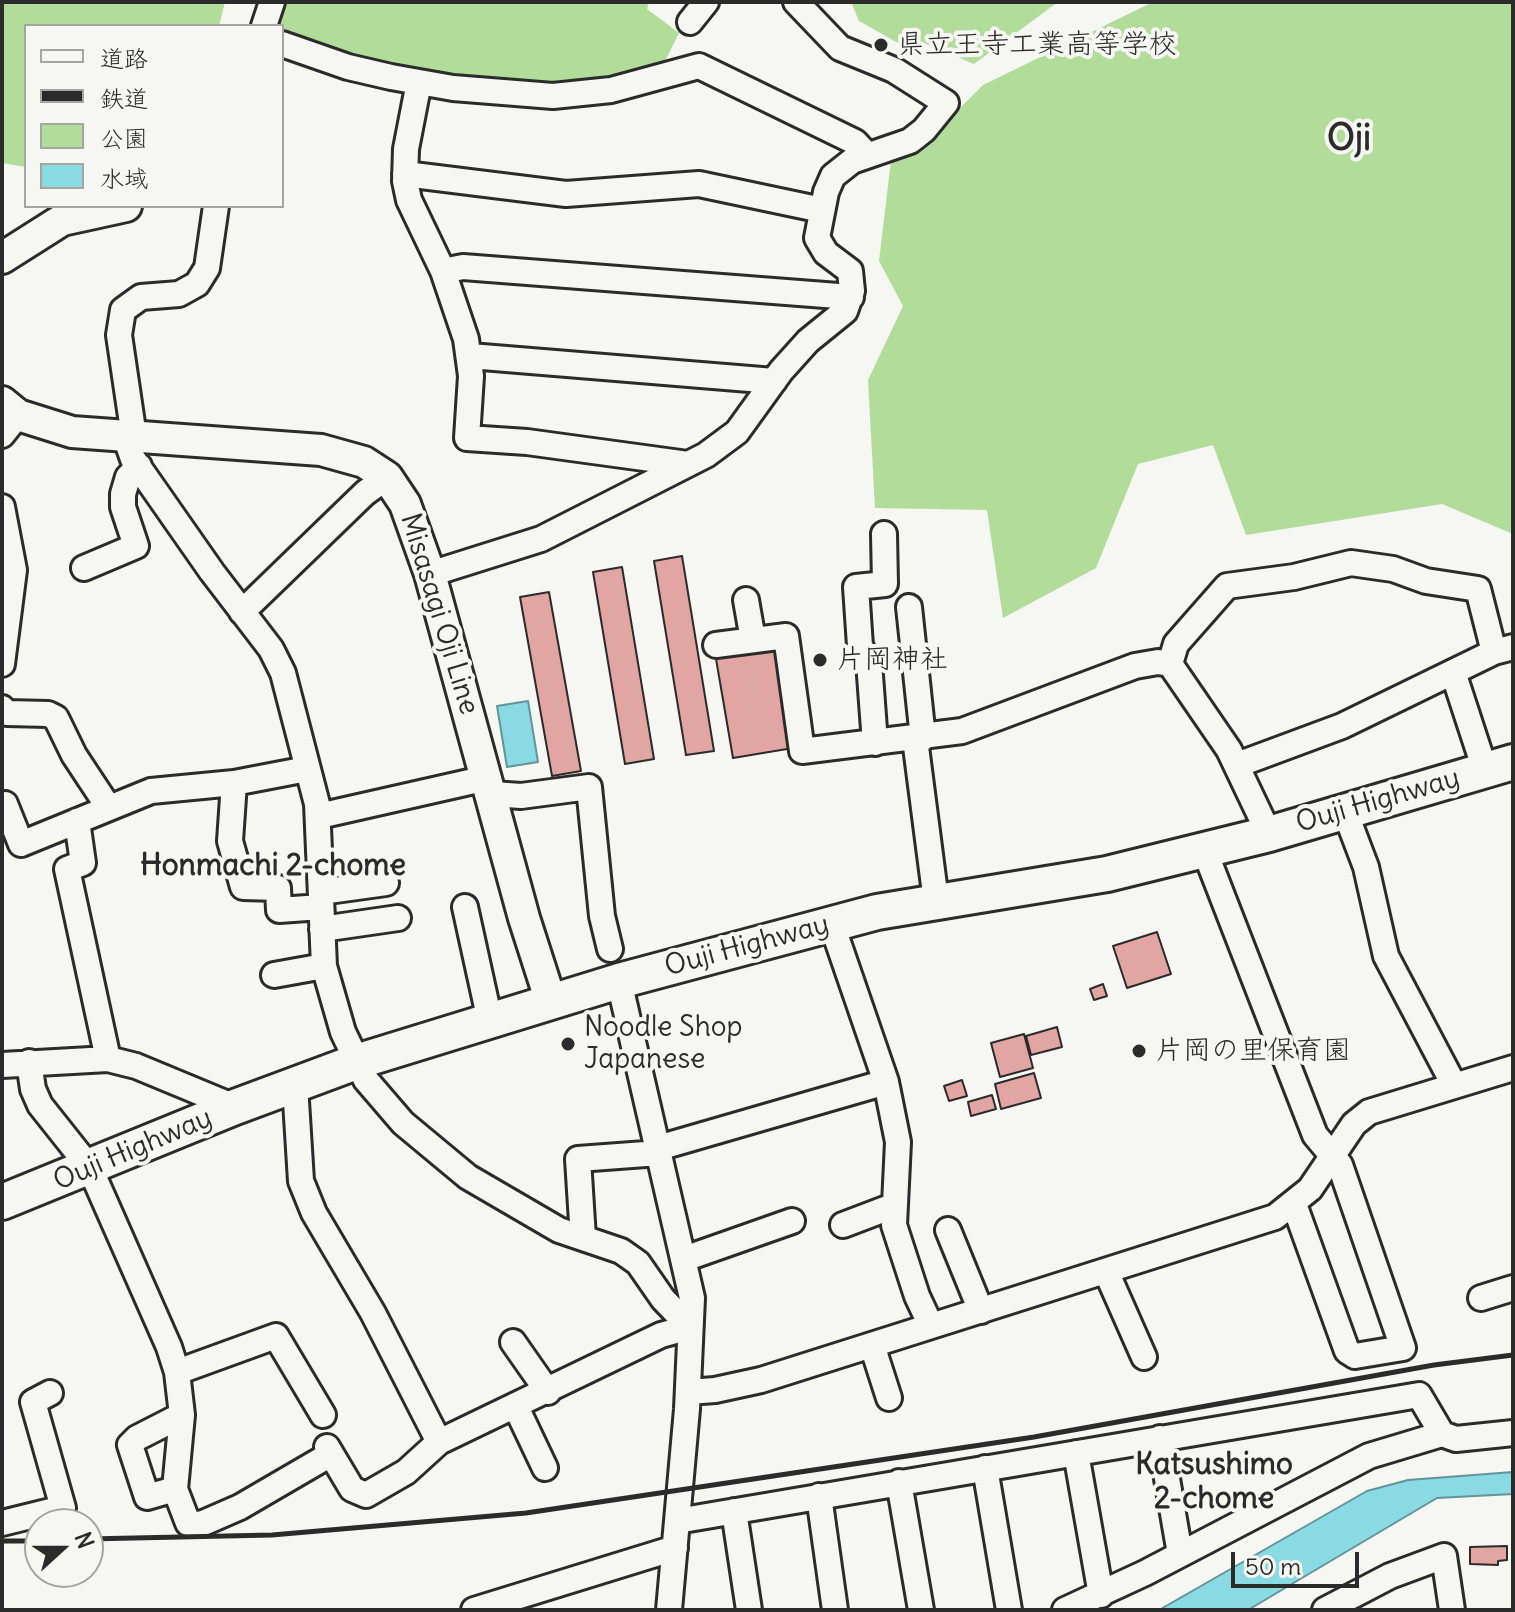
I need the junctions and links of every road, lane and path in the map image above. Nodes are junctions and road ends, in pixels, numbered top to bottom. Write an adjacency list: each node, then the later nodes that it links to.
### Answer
1 (272, 2): 5 (street)
2 (706, 2): 4 (street)
3 (796, 2): 8 (street)
4 (690, 22)
5 (265, 24)
6 (284, 45): 7 (street)
7 (419, 82): 8 (street); 9 (street)
8 (867, 155): 12 (street)
9 (405, 174): 12 (street); 14 (street)
10 (117, 208): 13 (main road)
11 (216, 208): 19 (street)
12 (822, 210): 15 (street)
13 (2, 258)
14 (443, 271): 15 (street); 16 (street)
15 (851, 297): 17 (street)
16 (470, 356): 17 (street); 20 (street)
17 (774, 381): 20 (street)
18 (7, 417): 19 (main road, Misasagi Oji Line)
19 (132, 446): 21 (main road, Misasagi Oji Line); 24 (street); 29 (street)
20 (688, 464): 25 (street)
21 (387, 477): 25 (main road, Misasagi Oji Line); 29 (street)
22 (2, 507): 27 (street)
23 (884, 534): 38 (street)
24 (84, 568)
25 (430, 574): 43 (main road, Misasagi Oji Line)
26 (746, 600): 30 (street)
27 (7, 602): 33 (street)
28 (909, 607): 37 (street)
29 (242, 612): 41 (street)
30 (753, 640): 31 (street); 38 (street)
31 (716, 645)
32 (1503, 650): 34 (street); 35 (street)
33 (2, 664)
34 (1170, 664): 37 (street); 39 (street)
35 (1453, 672): 39 (street); 40 (street)
36 (2, 708): 45 (street)
37 (919, 738): 38 (street); 52 (street)
38 (875, 743)
39 (1237, 765): 49 (street)
40 (1499, 766): 46 (highway, Ouji Highway)
41 (307, 769): 42 (street); 47 (street)
42 (234, 783): 45 (street); 54 (street)
43 (489, 786): 47 (street); 57 (street); 60 (main road, Misasagi Oji Line)
44 (2, 805): 48 (street)
45 (109, 808): 48 (street)
46 (1344, 809): 49 (highway, Ouji Highway); 69 (street)
47 (319, 816): 54 (street)
48 (77, 821): 62 (street)
49 (1269, 834): 50 (highway, Ouji Highway)
50 (1204, 849): 52 (highway, Ouji Highway); 72 (street)
51 (386, 883): 54 (street)
52 (936, 901): 56 (highway, Ouji Highway)
53 (465, 907): 61 (street)
54 (321, 909): 55 (street); 58 (street)
55 (398, 918)
56 (831, 922): 57 (highway, Ouji Highway); 67 (street)
57 (614, 965): 60 (highway, Ouji Highway); 71 (street)
58 (324, 966): 59 (street); 64 (street)
59 (274, 975)
60 (551, 1002): 61 (highway, Ouji Highway)
61 (490, 1021): 64 (highway, Ouji Highway)
62 (108, 1059): 63 (street); 70 (street)
63 (29, 1062): 65 (street); 73 (street)
64 (356, 1062): 68 (highway, Ouji Highway); 80 (street)
65 (2, 1065)
66 (1513, 1068): 69 (street)
67 (886, 1082): 71 (street); 76 (street)
68 (295, 1085): 70 (highway, Ouji Highway); 102 (street)
69 (1454, 1085): 72 (street)
70 (235, 1107): 73 (highway, Ouji Highway)
71 (658, 1150): 80 (street); 81 (street)
72 (1331, 1156): 75 (street); 75 (street)
73 (90, 1168): 74 (highway, Ouji Highway); 91 (street)
74 (2, 1202)
75 (1294, 1204): 82 (street)
76 (893, 1206): 78 (street); 86 (street)
77 (792, 1221): 81 (street)
78 (843, 1225)
79 (948, 1230): 85 (street)
80 (583, 1238): 87 (street)
81 (684, 1259): 87 (street)
82 (1106, 1271): 85 (street); 90 (street)
83 (1513, 1288): 84 (street)
84 (1481, 1298)
85 (981, 1311): 86 (street)
86 (931, 1326): 89 (street)
87 (690, 1327): 92 (street); 93 (street)
88 (513, 1342): 92 (street)
89 (872, 1345): 93 (street); 95 (street)
90 (1144, 1357)
91 (177, 1372): 97 (street); 98 (street)
92 (548, 1392): 96 (street)
93 (688, 1392): 110 (street)
94 (50, 1393): 111 (street)
95 (889, 1398)
96 (516, 1407): 102 (street); 104 (street)
97 (182, 1415): 107 (street); 107 (street)
98 (323, 1415)
99 (1513, 1433): 100 (street)
100 (1442, 1434): 101 (street); 113 (street)
101 (1160, 1438): 103 (street); 113 (street)
102 (439, 1442): 107 (street)
103 (1076, 1453): 105 (street); 114 (street)
104 (545, 1468)
105 (985, 1468): 106 (street); 120 (street)
106 (899, 1482): 108 (street); 119 (street)
107 (175, 1489)
108 (819, 1496): 109 (street); 118 (street)
109 (734, 1511): 110 (street); 117 (street)
110 (677, 1521): 112 (street)
111 (2, 1523)
112 (675, 1548): 115 (street); 116 (street)
113 (1180, 1554): 114 (street)
114 (1101, 1595): 121 (street)
115 (474, 1610)
116 (669, 1610)
117 (749, 1610)
118 (835, 1610)
119 (921, 1610)
120 (1009, 1610)
121 (1065, 1610)
122 (1325, 1610): 123 (street)
123 (1452, 1610)

